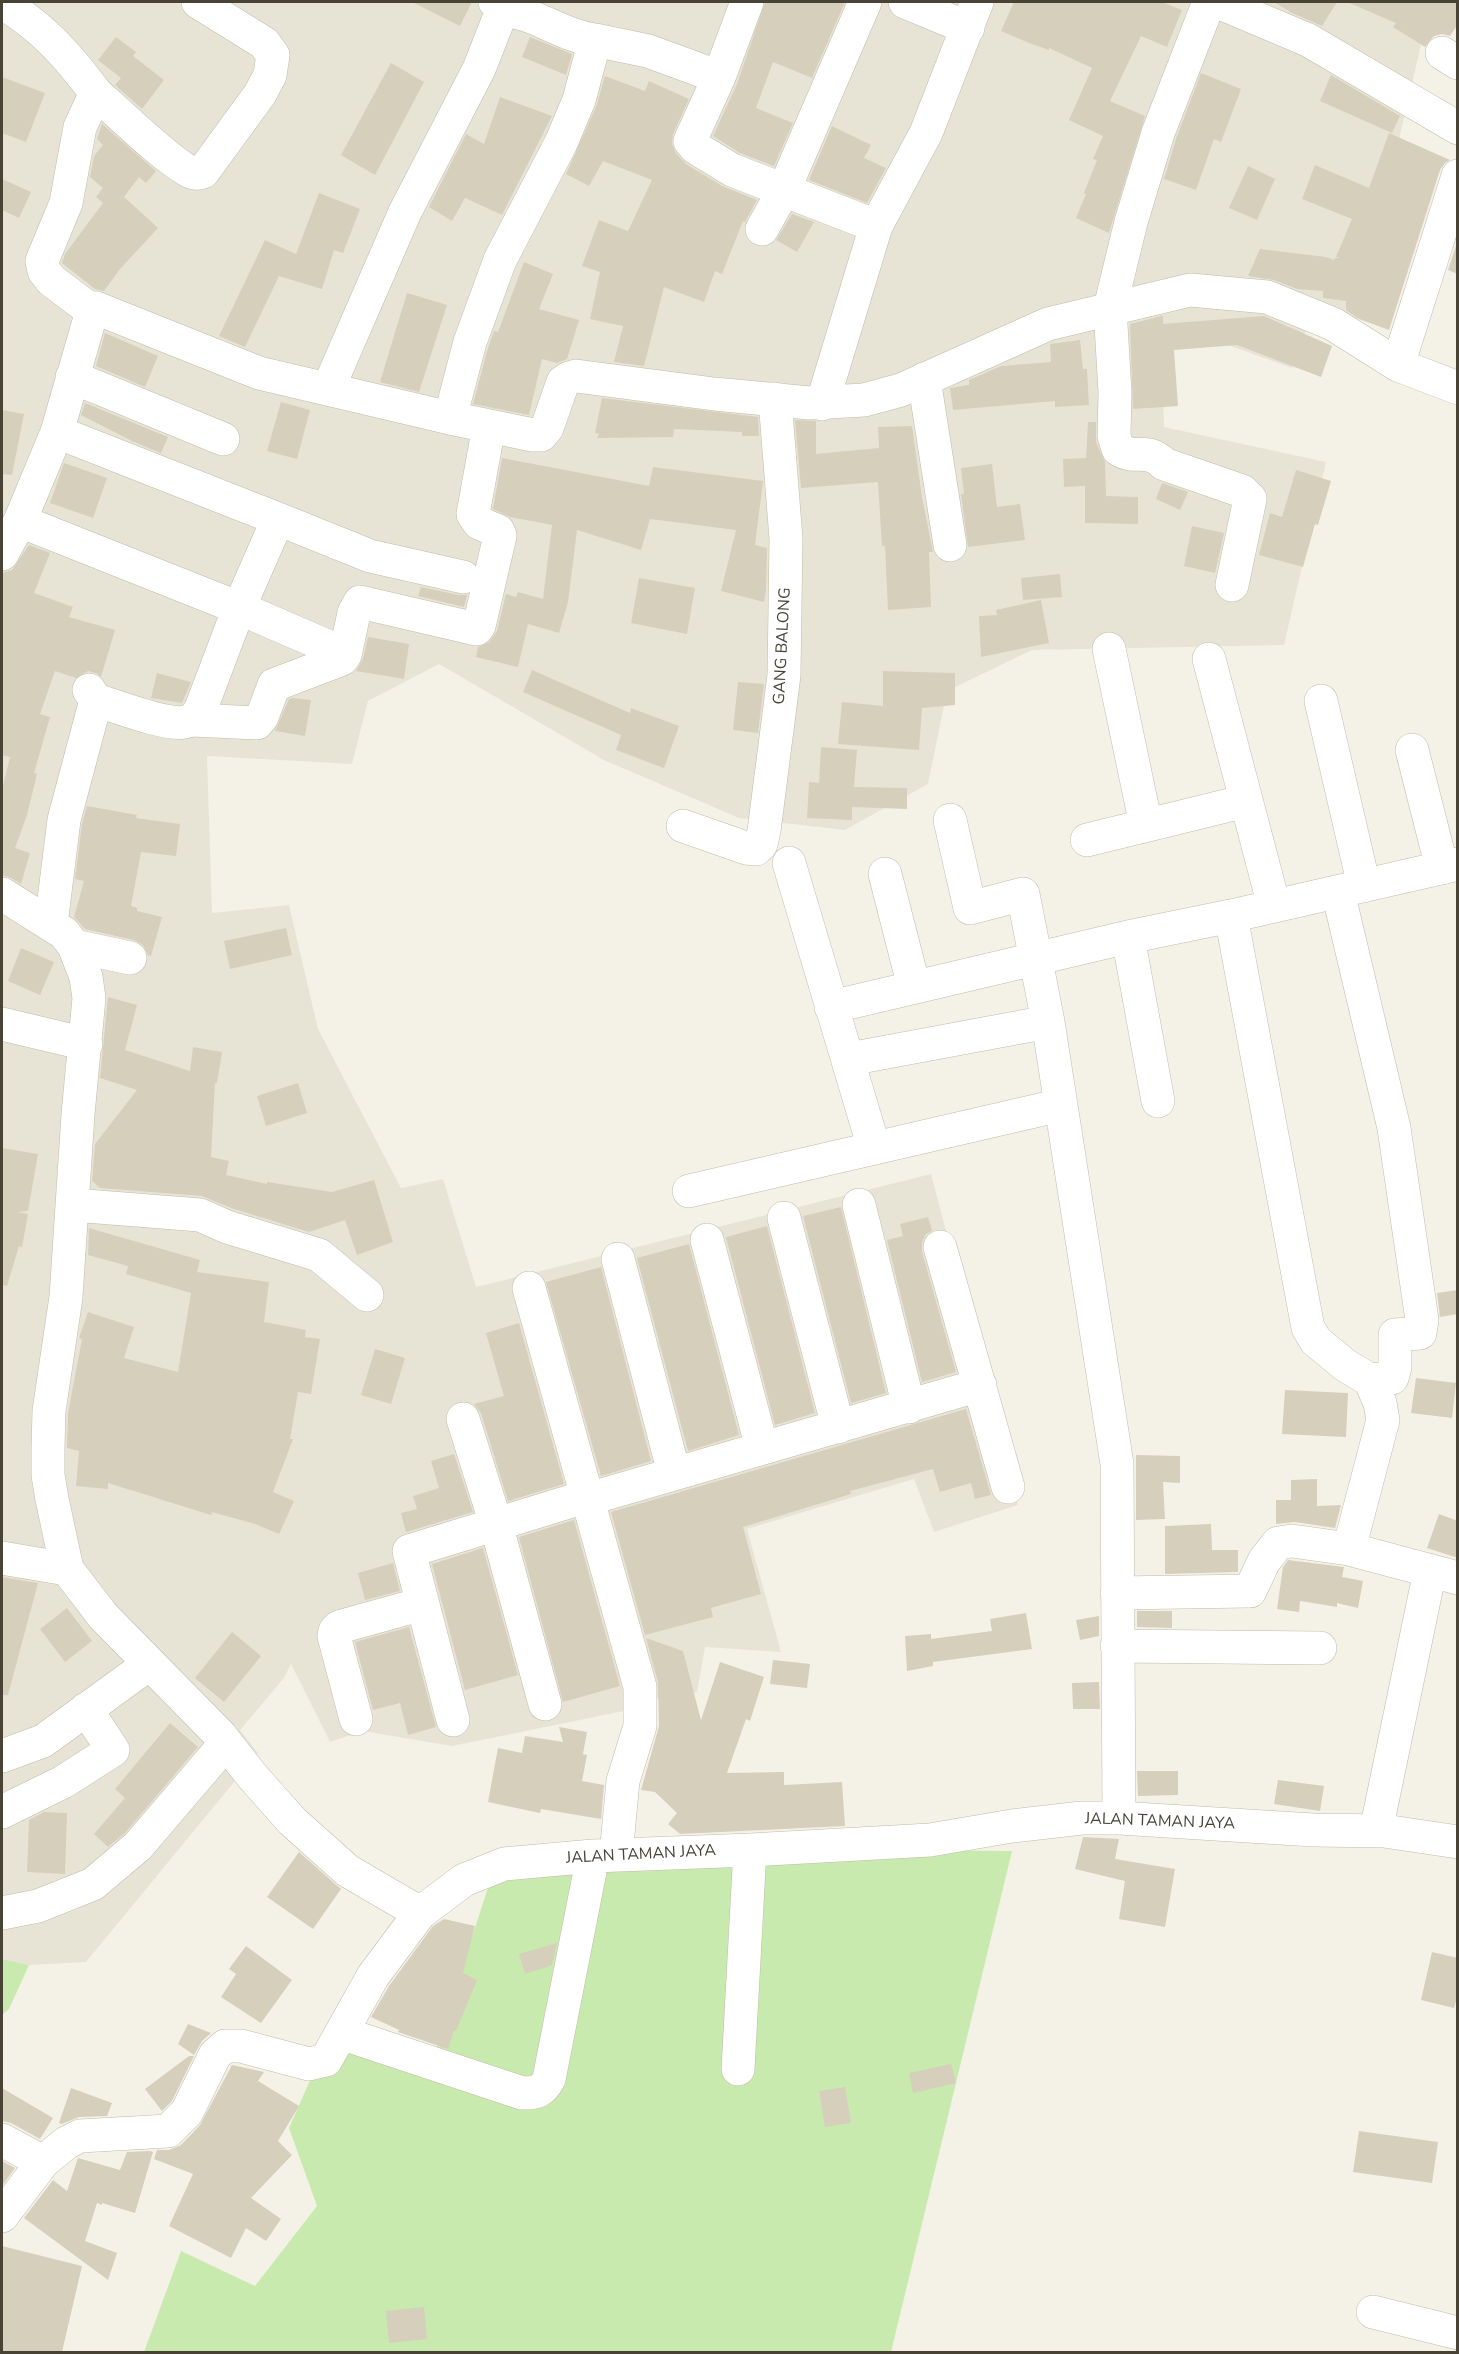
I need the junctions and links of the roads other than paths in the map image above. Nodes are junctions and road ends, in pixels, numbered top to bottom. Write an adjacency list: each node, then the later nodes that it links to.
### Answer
1 (198, 2): 12 (street)
2 (747, 2): 11 (street)
3 (865, 2): 15 (street)
4 (904, 2): 9 (street)
5 (1209, 2): 18 (street)
6 (1218, 2): 13 (street)
7 (2, 3): 12 (street)
8 (515, 7): 10 (street); 24 (street)
9 (973, 15): 16 (street)
10 (596, 40): 11 (street); 27 (street)
11 (719, 77): 15 (street)
12 (96, 93): 19 (street)
13 (1458, 128)
14 (1458, 176): 20 (street)
15 (784, 190): 16 (street); 17 (street)
16 (876, 226): 26 (street)
17 (762, 229)
18 (1110, 308): 20 (street); 22 (street); 36 (street)
19 (92, 311): 21 (street); 24 (street)
20 (1398, 365): 23 (street)
21 (72, 377): 29 (street); 30 (street)
22 (924, 379): 26 (street); 33 (street)
23 (1458, 388)
24 (328, 389): 27 (street)
25 (775, 399): 26 (street); 28 (street); 47 (street, GANG BALONG)
26 (822, 404)
27 (450, 418): 28 (street)
28 (489, 426): 42 (street)
29 (57, 432): 31 (street); 32 (street)
30 (223, 439)
31 (278, 519): 35 (street); 37 (street)
32 (20, 521): 34 (street); 37 (street)
33 (950, 545)
34 (2, 554)
35 (463, 577)
36 (1232, 585)
37 (239, 608): 38 (street); 42 (street)
38 (327, 646)
39 (1109, 649): 46 (street)
40 (1209, 659): 44 (street)
41 (1321, 701): 52 (street)
42 (193, 720): 56 (street)
43 (1412, 750): 50 (street)
44 (1246, 801): 46 (street); 54 (street)
45 (950, 820): 59 (street)
46 (1146, 825): 48 (street)
47 (683, 826)
48 (1087, 840)
49 (789, 863): 61 (street)
50 (1450, 866): 52 (street)
51 (885, 874): 60 (street)
52 (1351, 889): 54 (street); 78 (street)
53 (2, 894): 56 (street)
54 (1274, 906): 55 (street)
55 (1231, 916): 57 (street); 78 (street)
56 (62, 935): 58 (street); 64 (street)
57 (1128, 937): 59 (street); 66 (street)
58 (129, 958)
59 (1036, 958): 60 (street); 62 (street)
60 (914, 987): 61 (street)
61 (831, 1007): 68 (street)
62 (1048, 1022): 65 (street); 67 (street)
63 (2, 1024): 64 (street)
64 (86, 1044): 70 (street)
65 (860, 1057)
66 (1158, 1101)
67 (1061, 1105): 68 (street); 92 (street)
68 (874, 1149): 69 (street)
69 (689, 1191)
70 (73, 1205): 77 (street); 90 (street)
71 (859, 1205): 80 (street)
72 (784, 1218): 82 (street)
73 (707, 1240): 83 (street)
74 (940, 1247): 79 (street)
75 (618, 1259): 84 (street)
76 (529, 1288): 86 (street)
77 (367, 1296)
78 (1371, 1380): 88 (street)
79 (980, 1385): 80 (street); 85 (street)
80 (909, 1407): 82 (street)
81 (463, 1419): 87 (street)
82 (838, 1427): 83 (street)
83 (762, 1448): 84 (street)
84 (674, 1473): 86 (street)
85 (1008, 1486)
86 (588, 1497): 87 (street); 108 (street)
87 (496, 1524): 93 (street); 97 (street)
88 (1349, 1549): 91 (street); 92 (street)
89 (2, 1558): 90 (street)
90 (67, 1569): 96 (street)
91 (1444, 1574): 105 (street)
92 (1117, 1593): 94 (street)
93 (422, 1604): 99 (street); 100 (street)
94 (1117, 1646): 95 (street); 104 (street)
95 (1320, 1648)
96 (150, 1664): 98 (street); 101 (street)
97 (545, 1704)
98 (86, 1709): 102 (street); 103 (street)
99 (356, 1719)
100 (453, 1720)
101 (226, 1743): 109 (street); 110 (street)
102 (2, 1756)
103 (2, 1812)
104 (1119, 1818): 105 (street, JALAN TAMAN JAYA); 107 (street, JALAN TAMAN JAYA)
105 (1376, 1831): 106 (street, JALAN TAMAN JAYA)
106 (1458, 1842)
107 (750, 1850): 108 (street, JALAN TAMAN JAYA); 112 (street)
108 (604, 1855): 110 (street, JALAN TAMAN JAYA); 111 (street)
109 (2, 1913)
110 (420, 1913): 111 (street, JALAN TAMAN JAYA)
111 (341, 2033): 114 (street, JALAN TAMAN JAYA)
112 (738, 2069)
113 (2, 2140): 114 (street)
114 (43, 2162): 115 (street, JALAN TAMAN JAYA)
115 (2, 2216)
116 (1373, 2312): 117 (street)
117 (1458, 2333)

